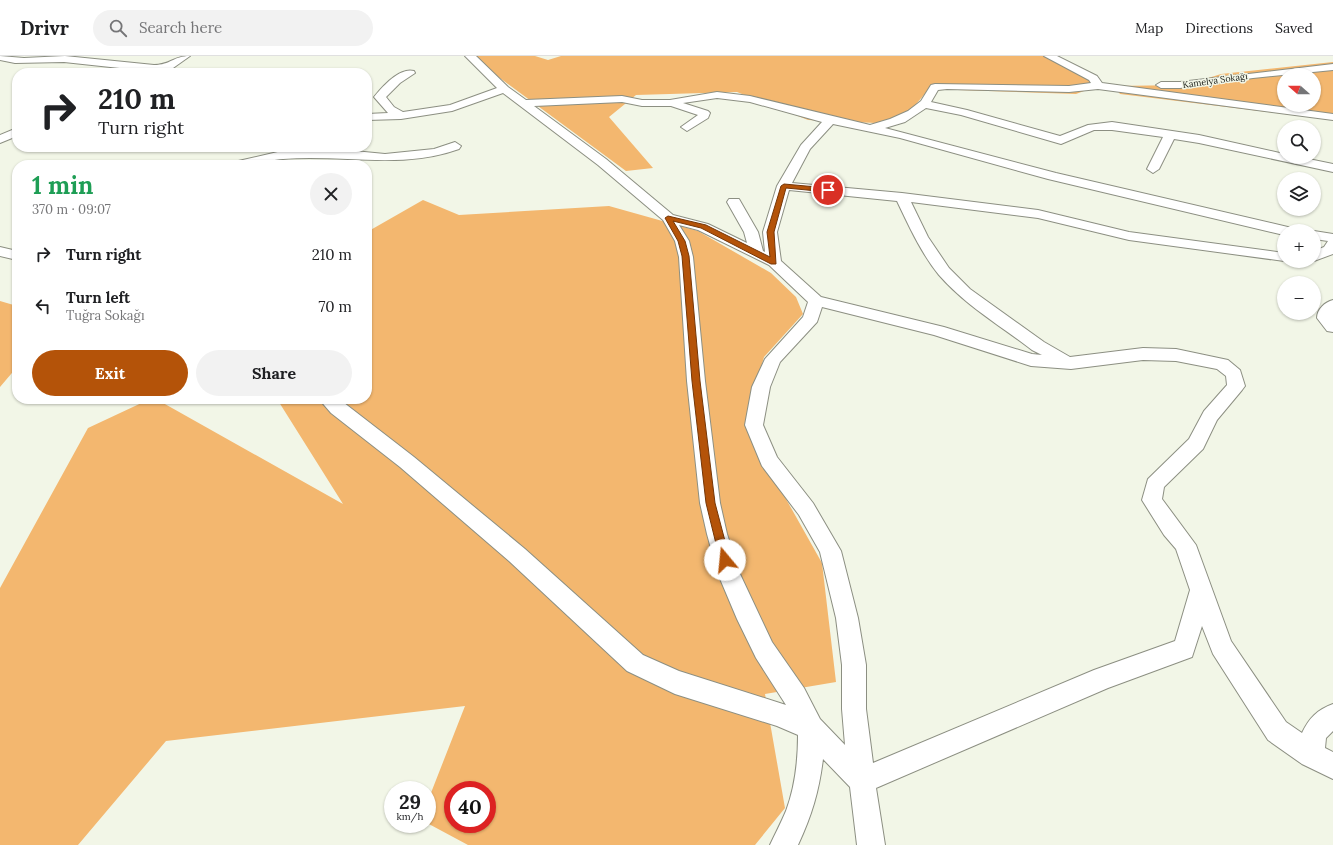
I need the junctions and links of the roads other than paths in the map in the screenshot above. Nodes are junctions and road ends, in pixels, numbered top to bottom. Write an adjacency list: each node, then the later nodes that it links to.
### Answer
1 (96, 56): 6 (street)
2 (185, 56): 10 (street)
3 (470, 56): 14 (street)
4 (1049, 56): 13 (street)
5 (0, 57): 9 (street)
6 (112, 57)
7 (1313, 59): 8 (street)
8 (1333, 64)
9 (132, 68)
10 (167, 68)
11 (1333, 68): 13 (street, Kamelya Sokağı)
12 (410, 73): 18 (street)
13 (1098, 84): 17 (street); 20 (street)
14 (504, 89): 16 (street); 18 (street)
15 (670, 103): 16 (street); 21 (street); 22 (street)
16 (526, 104): 34 (street)
17 (924, 104): 23 (street); 25 (street)
18 (401, 116): 19 (street)
19 (372, 117)
20 (1333, 117)
21 (830, 120): 23 (street); 31 (street)
22 (687, 127)
23 (867, 127): 35 (street)
24 (12, 134): 26 (street)
25 (1170, 134): 29 (street); 30 (street)
26 (0, 139)
27 (455, 146): 28 (street)
28 (260, 160)
29 (1333, 168)
30 (1153, 169)
31 (784, 186): 32 (street); 44 (street)
32 (902, 197): 43 (street); 48 (street)
33 (734, 202): 40 (street)
34 (668, 218): 40 (street); 52 (street)
35 (1277, 229)
36 (1321, 236): 37 (street)
37 (1333, 238)
38 (1333, 244): 41 (street)
39 (0, 251): 42 (street)
40 (757, 254): 44 (street)
41 (1321, 254)
42 (12, 255)
43 (1277, 256)
44 (774, 262): 45 (street)
45 (816, 301): 48 (street); 55 (street)
46 (1333, 305): 47 (street)
47 (1333, 327)
48 (1071, 363): 50 (street)
49 (333, 404): 52 (street)
50 (1201, 590): 53 (street); 55 (street)
51 (1333, 716): 53 (street)
52 (811, 728): 55 (street); 56 (street)
53 (1311, 755): 54 (street)
54 (1333, 766)
55 (862, 781): 57 (street)
56 (784, 845)
57 (871, 845)

